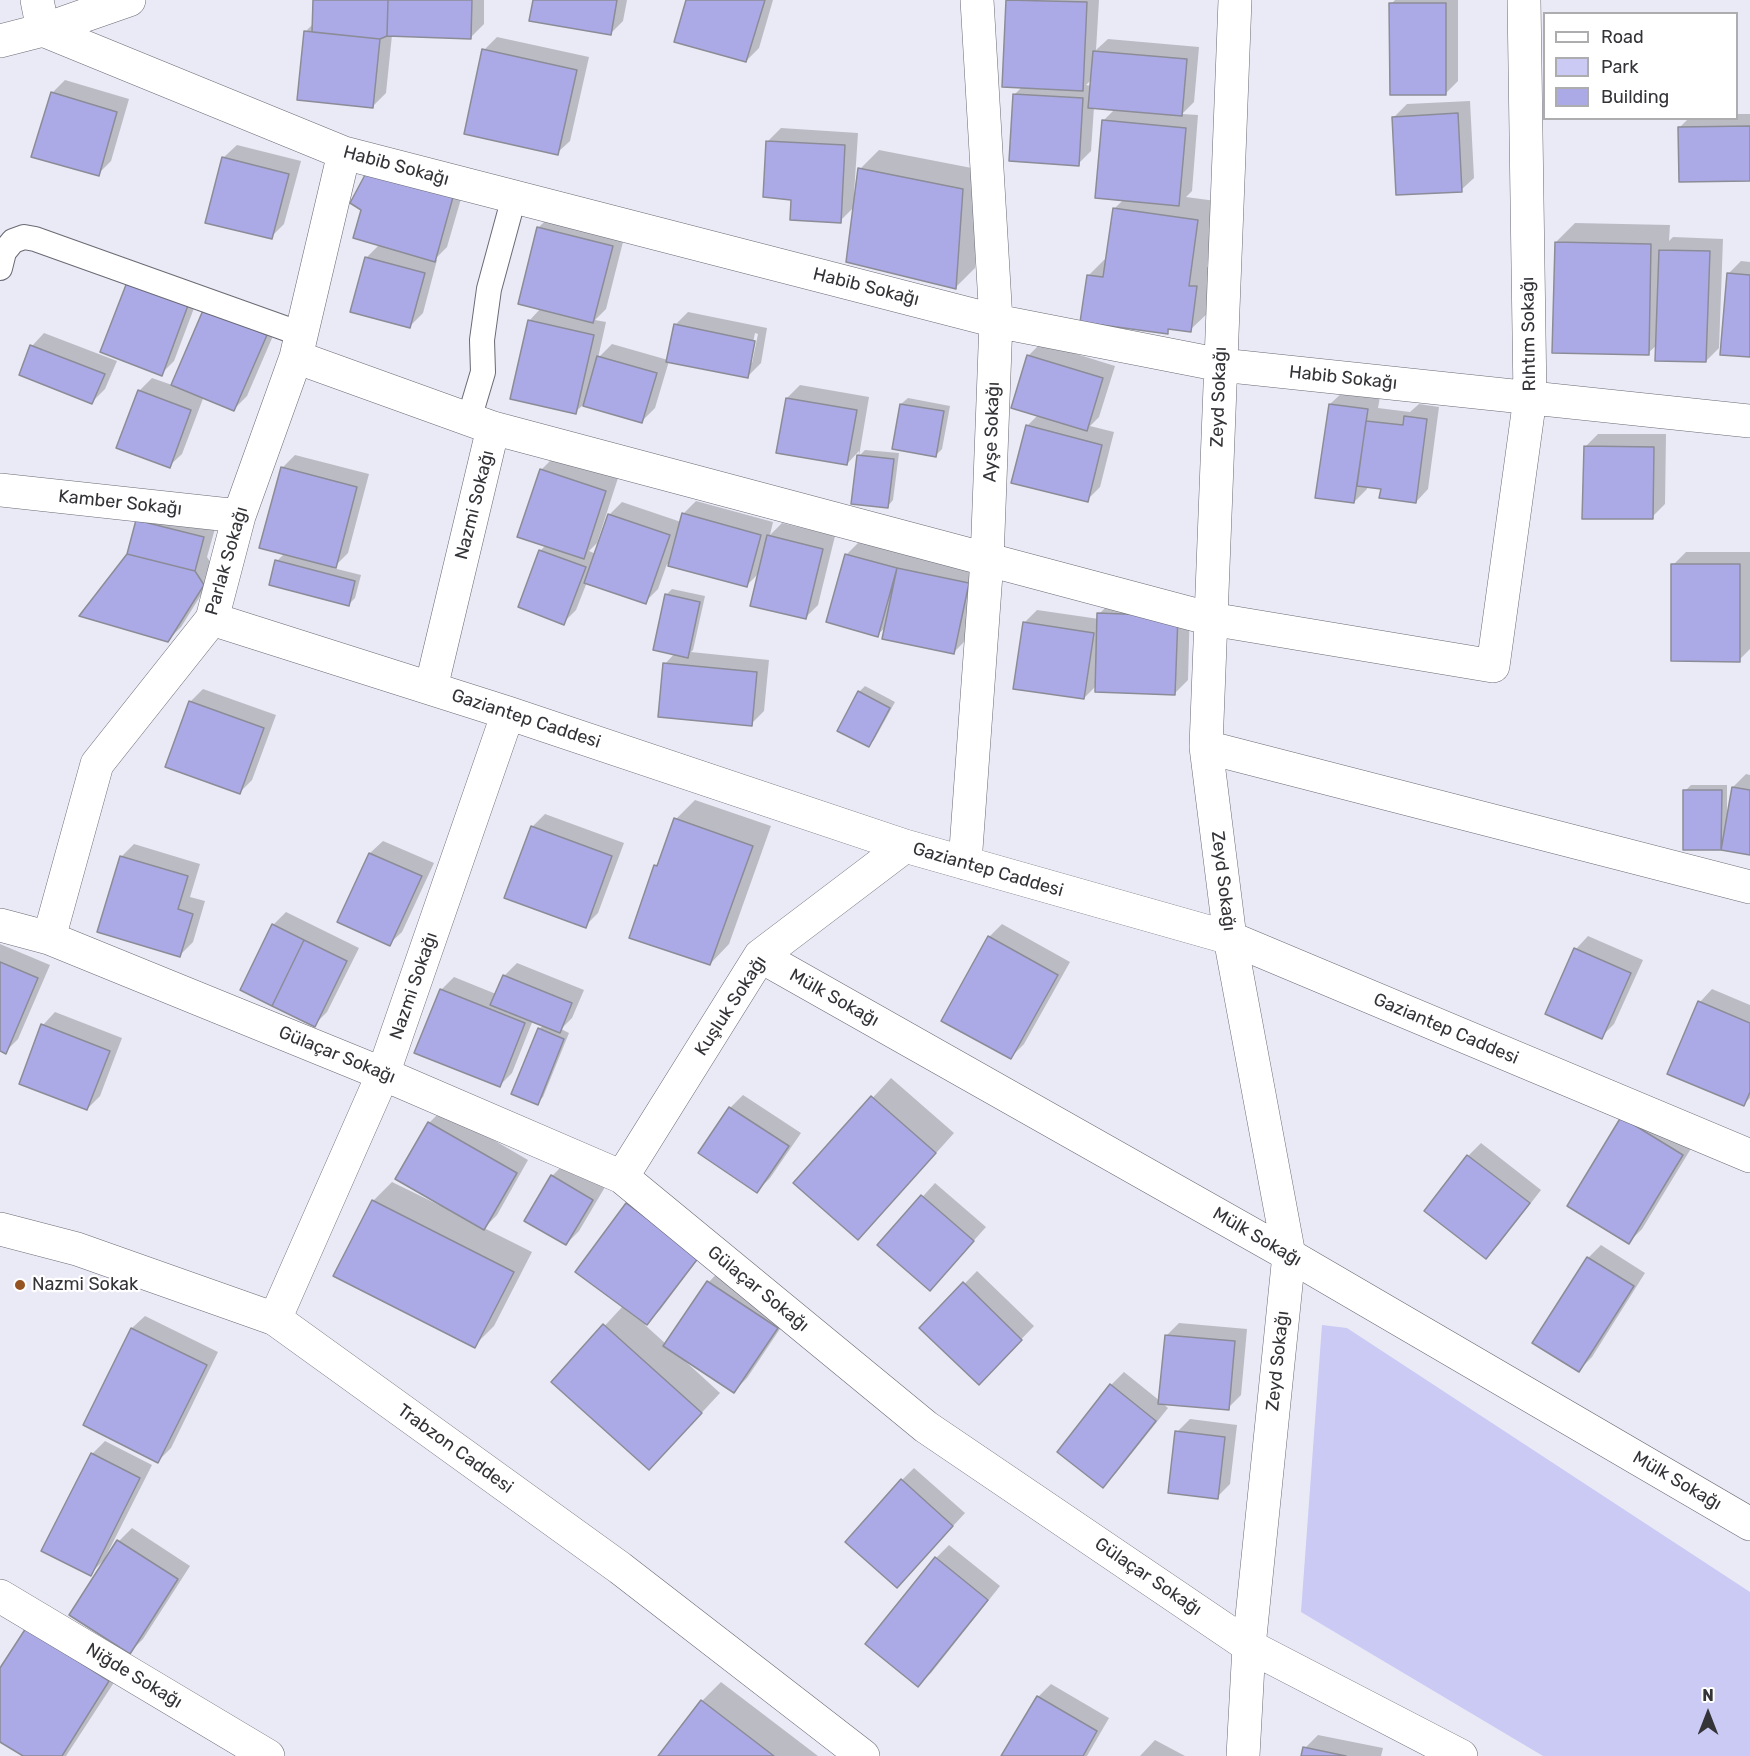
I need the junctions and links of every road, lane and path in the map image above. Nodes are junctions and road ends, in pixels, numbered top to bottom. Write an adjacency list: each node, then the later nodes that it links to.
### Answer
1 (129, 0): 5 (street)
2 (977, 0): 10 (street, Ayşe Sokağı)
3 (1235, 0): 12 (street, Zeyd Sokağı)
4 (1524, 0): 13 (street, Rıhtım Sokağı)
5 (40, 15): 6 (street); 7 (street, Habib Sokağı)
6 (0, 40)
7 (344, 153): 8 (street, Habib Sokağı); 11 (street, Parlak Sokağı)
8 (514, 197): 10 (street, Habib Sokağı); 15 (lane)
9 (0, 268): 11 (lane)
10 (996, 321): 12 (street, Habib Sokağı); 18 (street, Ayşe Sokağı)
11 (298, 345): 15 (street); 17 (street, Parlak Sokağı)
12 (1221, 365): 13 (street, Habib Sokağı); 20 (street, Zeyd Sokağı)
13 (1530, 398): 14 (street, Habib Sokağı); 20 (street, Rıhtım Sokağı)
14 (1750, 421)
15 (481, 424): 18 (street); 21 (street, Nazmi Sokağı)
16 (0, 490): 17 (street, Kamber Sokağı)
17 (239, 516): 19 (street, Parlak Sokağı)
18 (987, 560): 20 (street); 25 (street, Ayşe Sokağı)
19 (212, 619): 21 (street, Gaziantep Caddesi); 28 (street, Parlak Sokağı)
20 (1211, 619): 23 (street, Zeyd Sokağı)
21 (430, 688): 22 (street, Gaziantep Caddesi)
22 (508, 713): 24 (street, Gaziantep Caddesi); 31 (street, Nazmi Sokağı)
23 (1206, 747): 26 (street); 29 (street, Zeyd Sokağı)
24 (905, 846): 25 (street, Gaziantep Caddesi); 30 (street, Kuşluk Sokağı)
25 (965, 863): 29 (street, Gaziantep Caddesi)
26 (1750, 887)
27 (0, 925): 28 (street, Gülaçar Sokağı)
28 (49, 938): 31 (street, Gülaçar Sokağı)
29 (1230, 938): 32 (street, Gaziantep Caddesi); 35 (street, Zeyd Sokağı)
30 (760, 956): 33 (street, Kuşluk Sokağı); 35 (street, Mülk Sokağı)
31 (383, 1074): 33 (street, Gülaçar Sokağı); 36 (street, Nazmi Sokağı)
32 (1750, 1156)
33 (622, 1177): 39 (street, Gülaçar Sokağı)
34 (0, 1229): 36 (street, Trabzon Caddesi)
35 (1289, 1255): 37 (street, Mülk Sokağı); 39 (street, Zeyd Sokağı)
36 (275, 1319): 41 (street, Trabzon Caddesi)
37 (1750, 1524)
38 (0, 1596): 40 (street, Niğde Sokağı)
39 (1249, 1646): 42 (street, Zeyd Sokağı); 43 (street, Gülaçar Sokağı)
40 (268, 1756)
41 (863, 1756)
42 (1243, 1756)
43 (1461, 1756)

